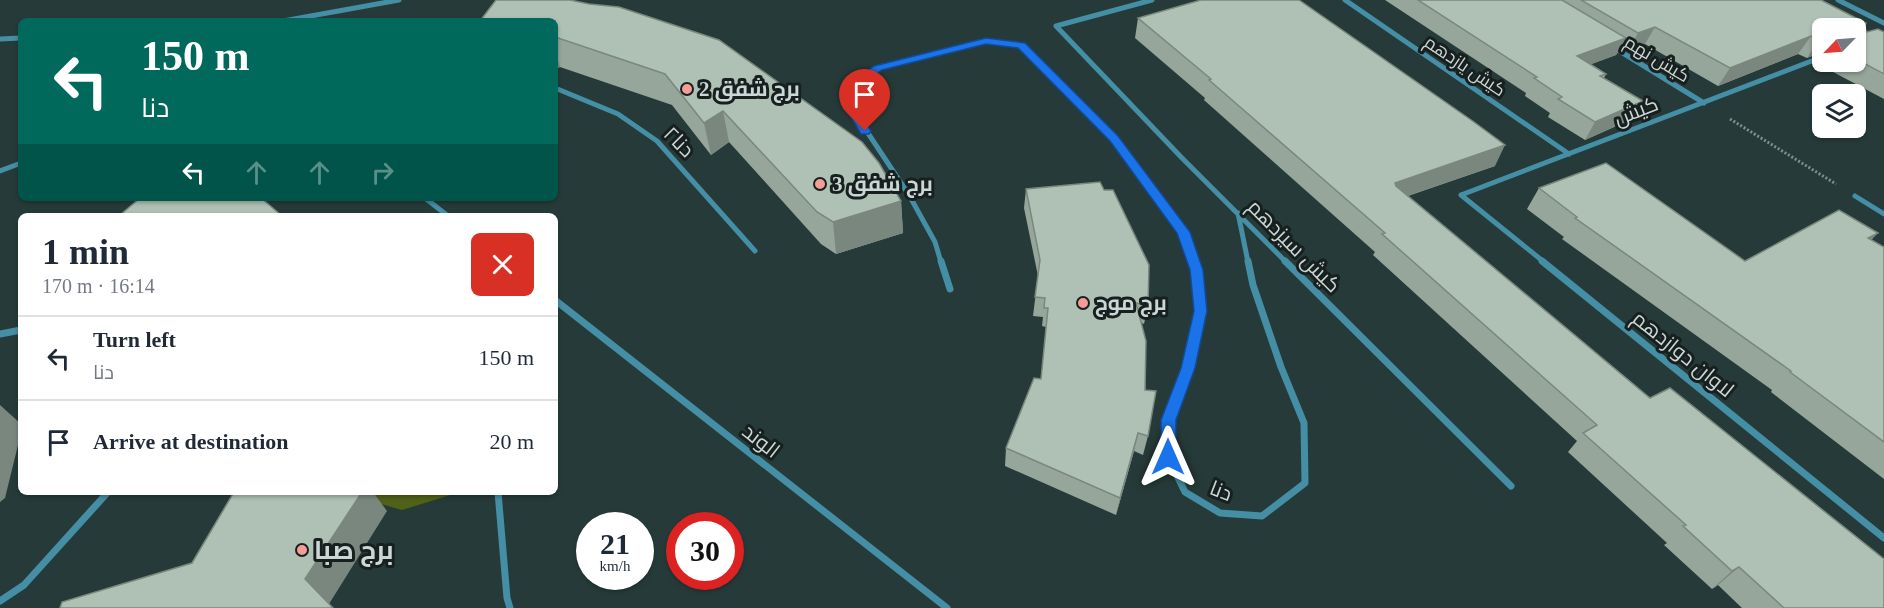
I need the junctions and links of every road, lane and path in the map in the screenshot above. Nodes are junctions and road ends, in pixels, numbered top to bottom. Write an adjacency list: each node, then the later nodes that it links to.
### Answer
1 (399, 0): 5 (street)
2 (1152, 0): 20 (street, کیش سیزدهم)
3 (1345, 0): 13 (street, کیش یازدهم)
4 (1838, 0): 6 (street)
5 (300, 18)
6 (1884, 23)
7 (18, 38): 8 (street)
8 (0, 39)
9 (1605, 42): 12 (street, کیش نهم)
10 (1812, 61): 12 (street, کیش)
11 (558, 89): 22 (street, دنا۲)
12 (1704, 103): 13 (street, کیش); 17 (path)
13 (1569, 154): 16 (street, کیش)
14 (18, 165): 15 (street)
15 (0, 171)
16 (1461, 195): 30 (street, لاوان دوازدهم)
17 (1855, 196): 21 (street)
18 (428, 201): 19 (street)
19 (443, 213)
20 (1238, 213): 23 (street, دنا); 27 (street, کیش سیزدهم)
21 (1884, 214)
22 (755, 251)
23 (950, 289)
24 (558, 302): 33 (street, الوند)
25 (18, 331): 26 (street)
26 (0, 334)
27 (1511, 486)
28 (105, 495): 31 (street)
29 (498, 495): 32 (street)
30 (1884, 538)
31 (0, 601)
32 (510, 608)
33 (947, 608)

